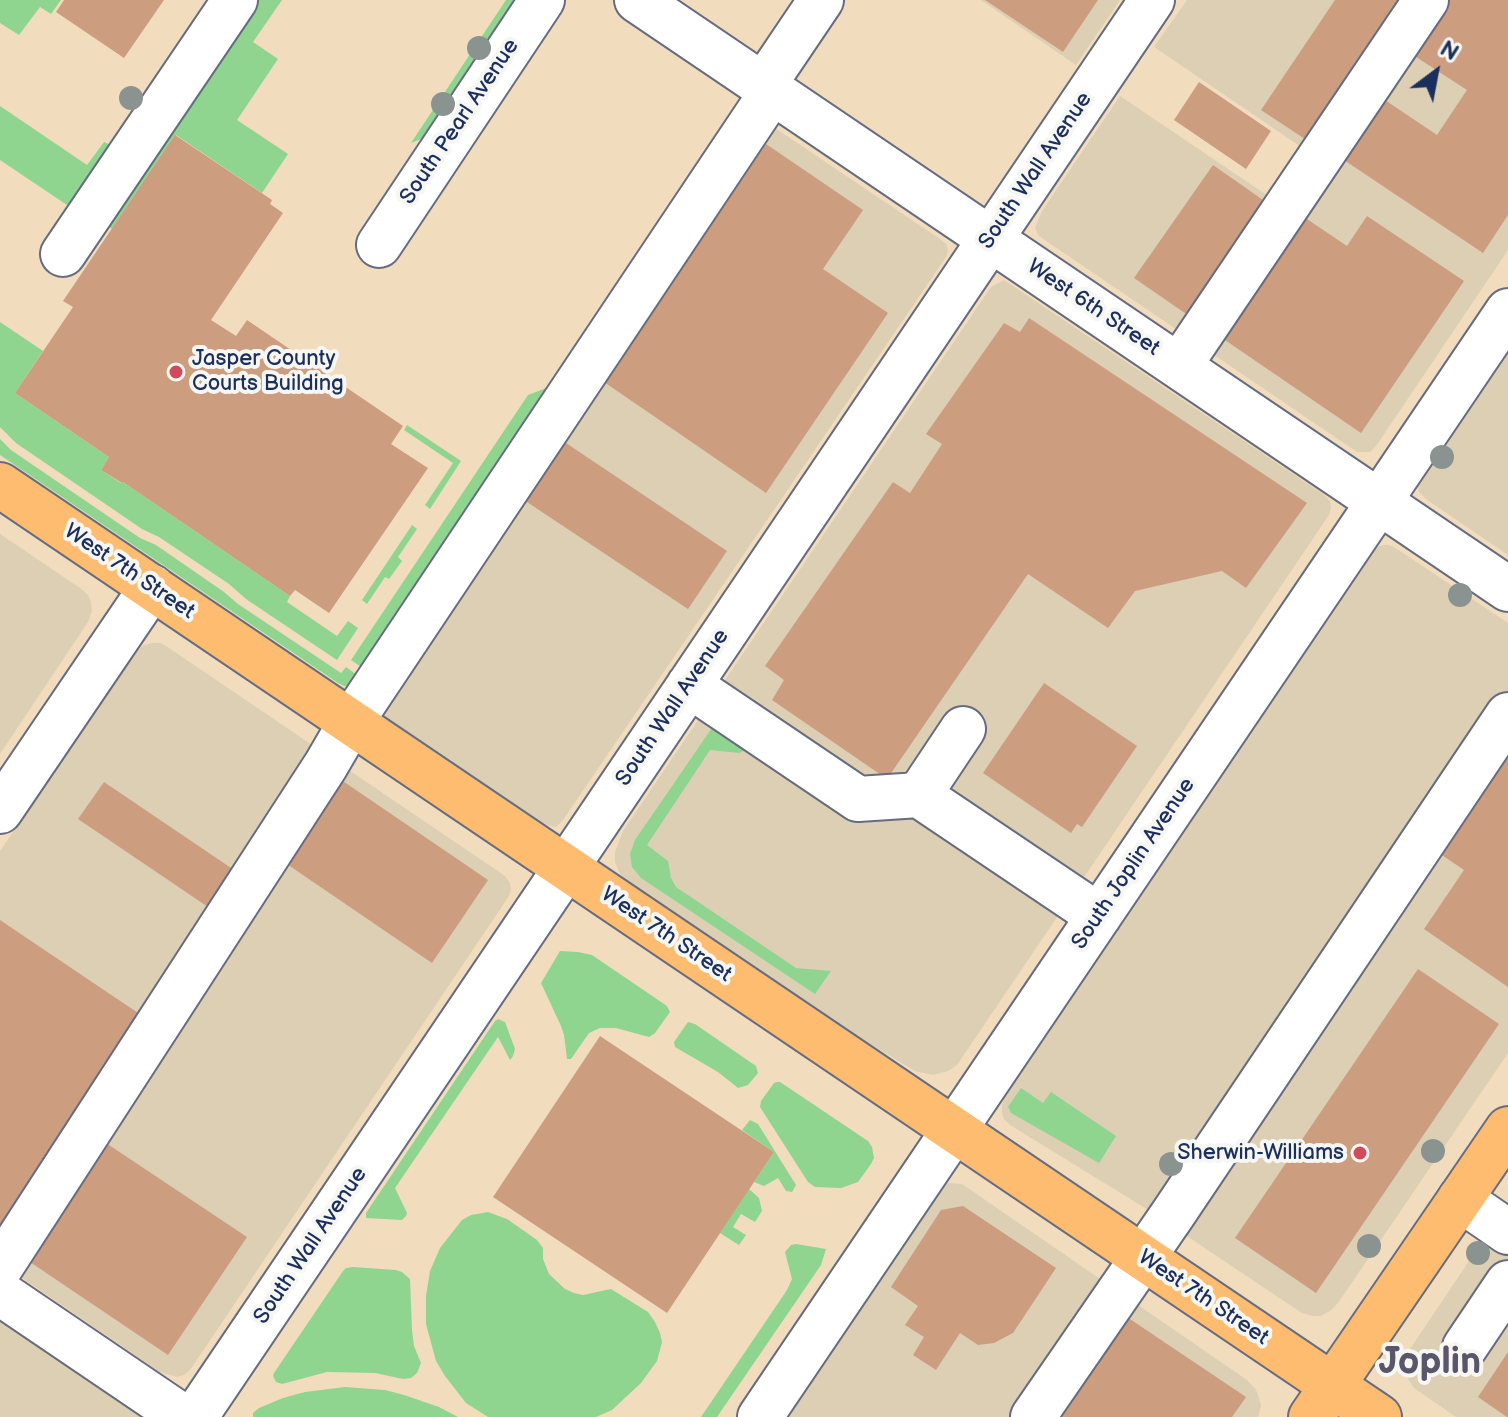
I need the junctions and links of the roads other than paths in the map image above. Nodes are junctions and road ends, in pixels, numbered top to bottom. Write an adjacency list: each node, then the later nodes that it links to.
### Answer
1 (235, 0): 10 (street)
2 (542, 0): 9 (street, South Pearl Avenue)
3 (637, 0): 7 (street, West 6th Street)
4 (821, 0): 7 (street)
5 (1152, 0): 8 (street, South Wall Avenue)
6 (1426, 0): 12 (street)
7 (768, 89): 8 (street, West 6th Street); 19 (street)
8 (991, 238): 12 (street, West 6th Street); 17 (street, South Wall Avenue)
9 (379, 245)
10 (63, 254)
11 (1508, 311): 14 (street, South Joplin Avenue)
12 (1179, 366): 14 (street, West 6th Street)
13 (0, 485): 15 (main road, West 7th Street)
14 (1379, 502): 16 (street, West 6th Street); 24 (street, South Joplin Avenue)
15 (152, 587): 19 (main road, West 7th Street); 22 (street)
16 (1508, 589)
17 (689, 685): 21 (street); 23 (street, South Wall Avenue)
18 (1508, 715): 29 (street)
19 (351, 722): 23 (main road, West 7th Street); 30 (street)
20 (963, 729): 21 (street)
21 (936, 806): 24 (street)
22 (0, 811)
23 (566, 867): 26 (main road, West 7th Street); 36 (street, South Wall Avenue)
24 (1099, 916): 26 (street, South Joplin Avenue)
25 (1508, 1129): 27 (main road)
26 (954, 1130): 29 (main road, West 7th Street); 37 (street, South Joplin Avenue)
27 (1460, 1199): 28 (street); 34 (main road)
28 (1508, 1232)
29 (1143, 1258): 34 (main road, West 7th Street); 38 (street)
30 (0, 1268)
31 (1508, 1283): 33 (street)
32 (0, 1293): 35 (street)
33 (1465, 1347)
34 (1321, 1401): 39 (main road, West 7th Street)
35 (183, 1417)
36 (195, 1417)
37 (760, 1417)
38 (1033, 1417)
39 (1379, 1417)

